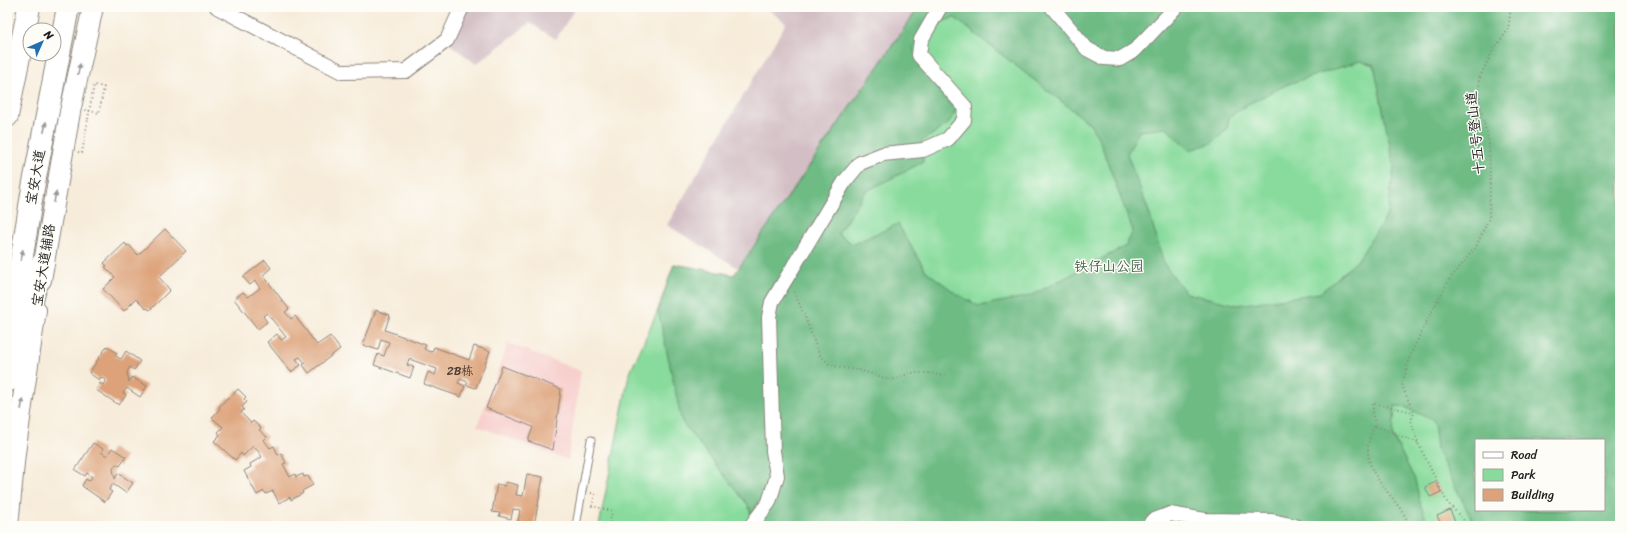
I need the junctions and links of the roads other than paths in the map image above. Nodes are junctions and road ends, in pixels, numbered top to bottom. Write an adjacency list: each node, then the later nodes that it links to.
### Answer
1 (29, 7): 9 (main road)
2 (68, 7): 11 (main road, 宝安大道, one-way to 2)
3 (93, 7): 10 (main road, 宝安大道辅路, one-way to 3)
4 (216, 7): 5 (street)
5 (462, 7)
6 (940, 7): 16 (street)
7 (1052, 7): 8 (street)
8 (1176, 7)
9 (7, 116)
10 (43, 262): 12 (main road); 14 (main road, 宝安大道辅路, one-way to 10)
11 (7, 348)
12 (7, 381)
13 (591, 440): 15 (lane)
14 (8, 526)
15 (576, 526)
16 (751, 526)
17 (1149, 526): 18 (street)
18 (1295, 526)

